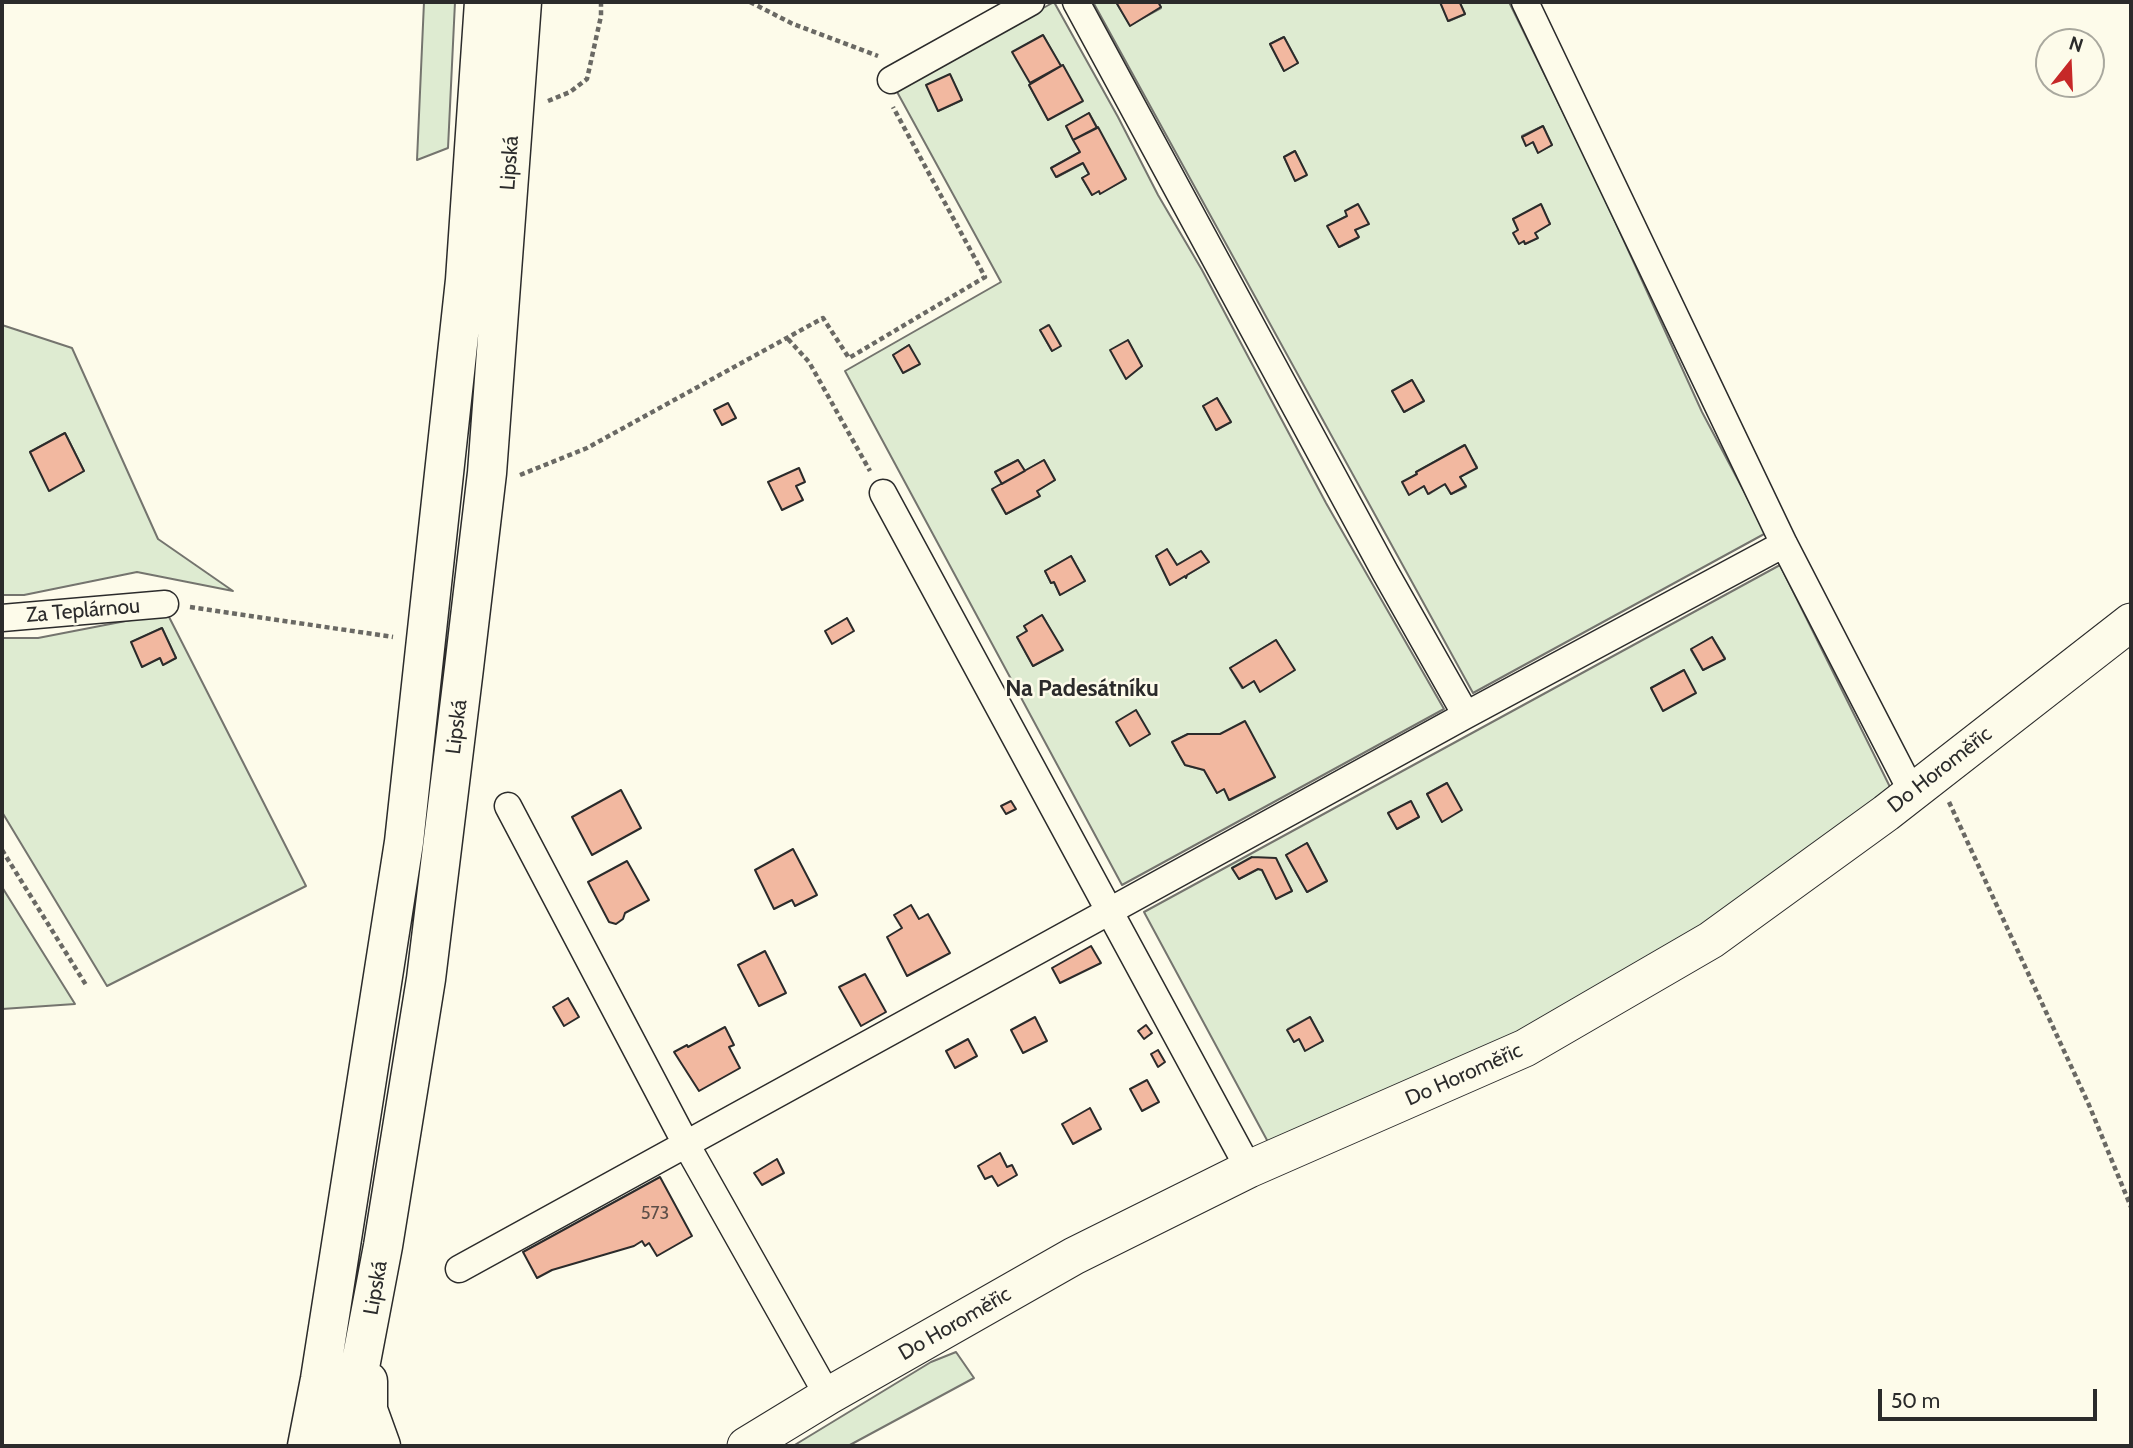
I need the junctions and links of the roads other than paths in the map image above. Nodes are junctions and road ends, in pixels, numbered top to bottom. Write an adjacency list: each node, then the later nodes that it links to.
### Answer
1 (484, 2): 21 (highway, Lipská)
2 (522, 2): 19 (highway, Lipská)
3 (1031, 2): 6 (street)
4 (1076, 2): 12 (street)
5 (1525, 2): 8 (street)
6 (891, 80)
7 (883, 494): 15 (street)
8 (1784, 544): 12 (street); 13 (street)
9 (165, 604): 10 (street, Za Teplárnou)
10 (2, 618)
11 (2131, 622): 13 (street, Do Horoměřic)
12 (1466, 715): 15 (street)
13 (1923, 784): 17 (street, Do Horoměřic)
14 (508, 807): 16 (street)
15 (1110, 912): 16 (street); 17 (street)
16 (686, 1144): 18 (street); 20 (street)
17 (1249, 1169): 20 (street, Do Horoměřic)
18 (459, 1269)
19 (367, 1335): 22 (highway, Lipská); 23 (highway)
20 (828, 1396): 24 (street, Do Horoměřic)
21 (307, 1446)
22 (345, 1446)
23 (381, 1446)
24 (746, 1446)

